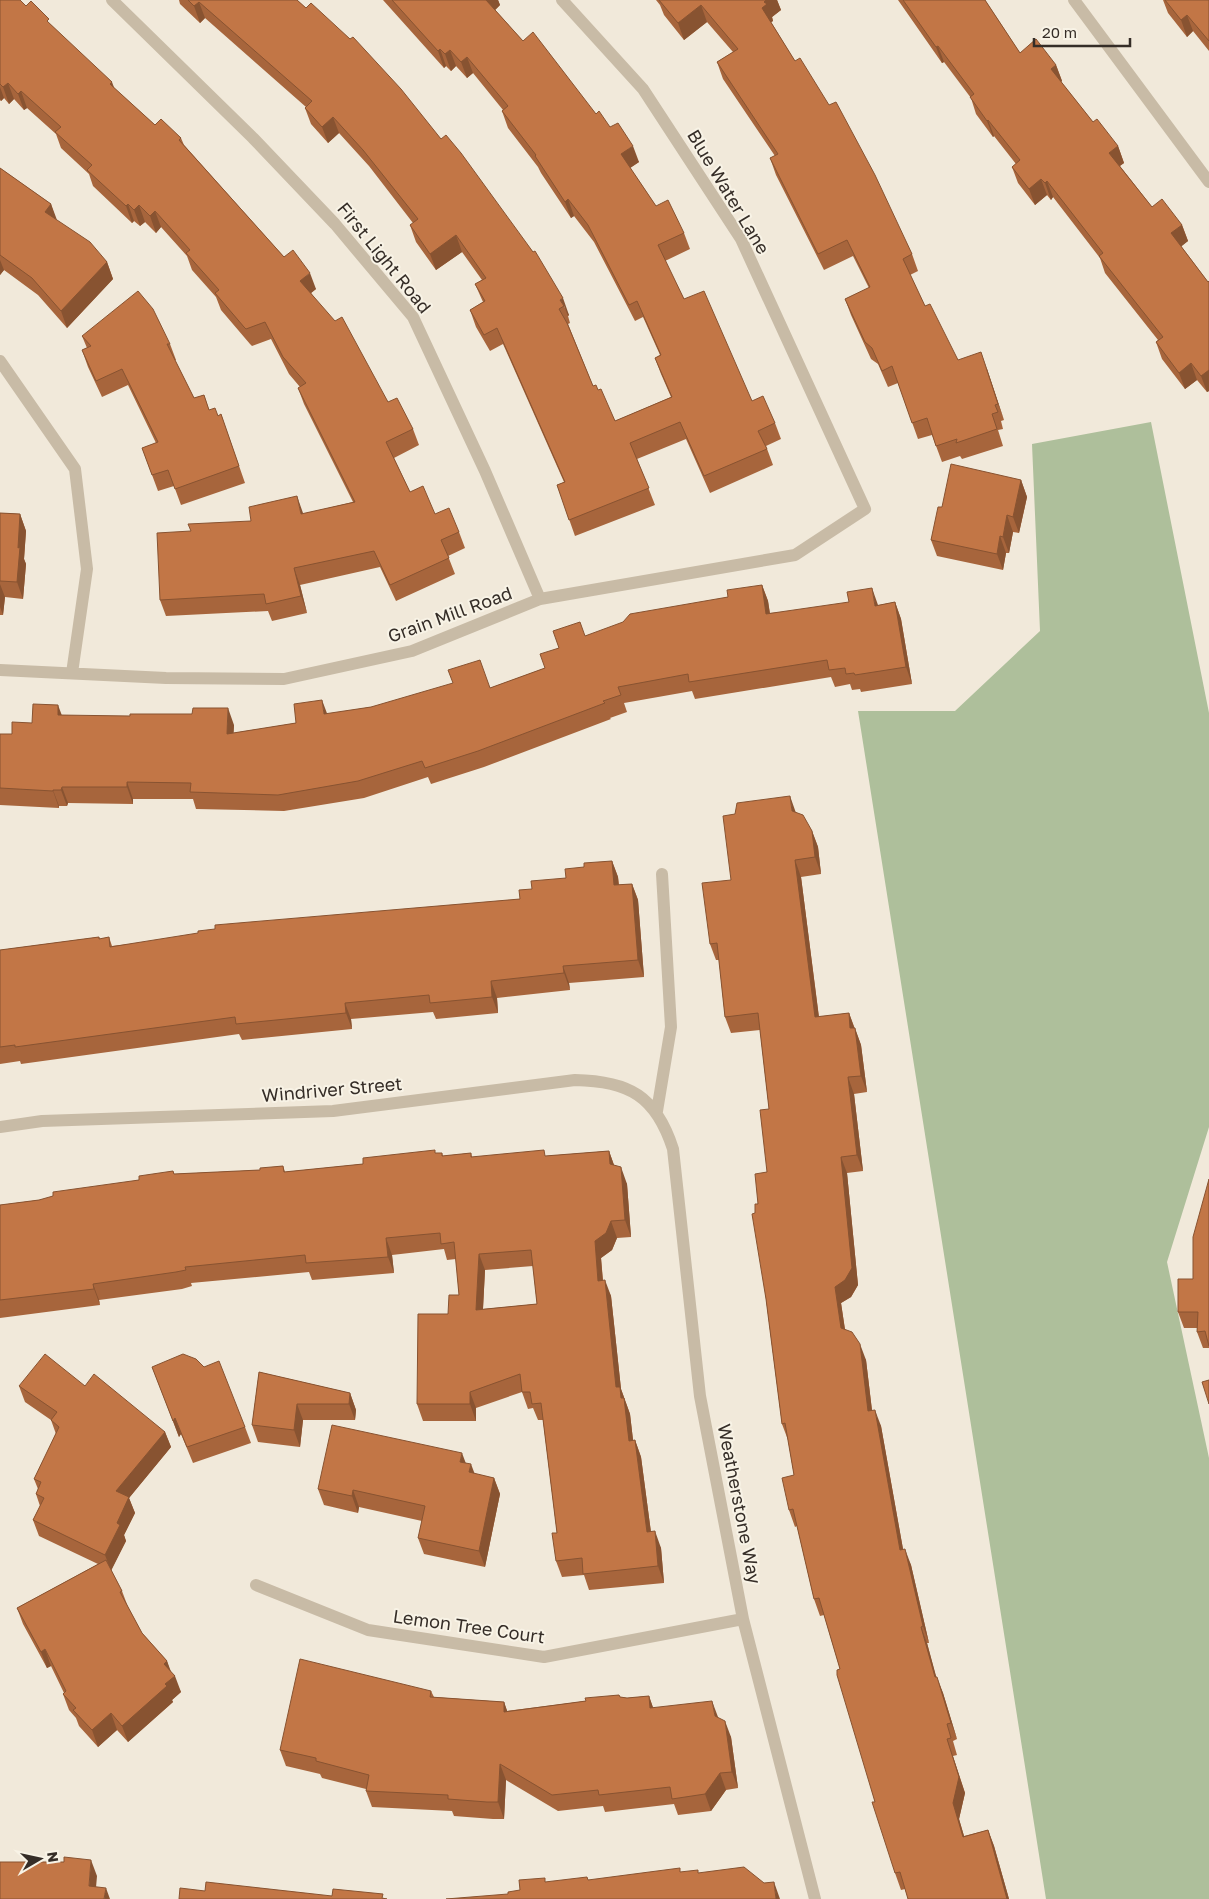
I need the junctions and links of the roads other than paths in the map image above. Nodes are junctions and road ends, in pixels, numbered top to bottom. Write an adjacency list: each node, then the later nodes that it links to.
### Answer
1 (112, 0): 7 (street, First Light Road)
2 (562, 0): 6 (street, Blue Water Lane)
3 (1074, 0): 4 (street)
4 (1209, 182)
5 (0, 361): 9 (street)
6 (865, 509): 7 (street, Grain Mill Road)
7 (540, 599): 9 (street, Grain Mill Road)
8 (0, 670): 9 (street, Grain Mill Road)
9 (72, 673)
10 (662, 874): 11 (street)
11 (656, 1111): 12 (street, Windriver Street); 14 (street, Weatherstone Way)
12 (0, 1127)
13 (256, 1585): 14 (street, Lemon Tree Court)
14 (743, 1619): 15 (street, Weatherstone Way)
15 (815, 1899)

